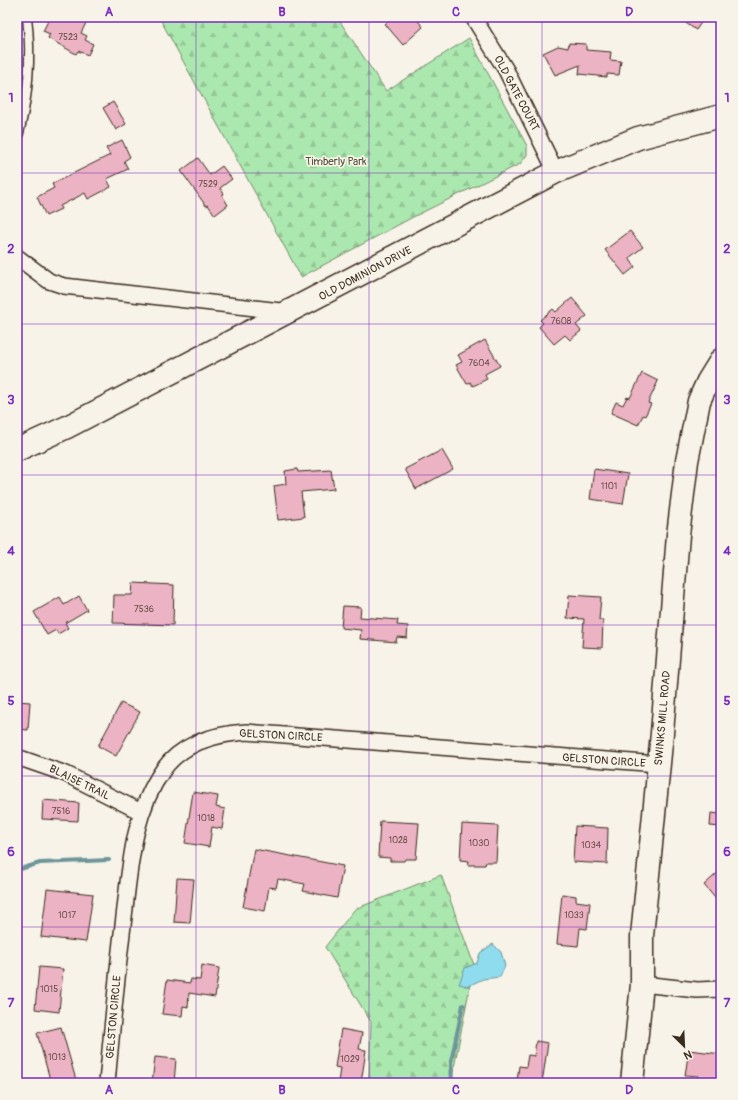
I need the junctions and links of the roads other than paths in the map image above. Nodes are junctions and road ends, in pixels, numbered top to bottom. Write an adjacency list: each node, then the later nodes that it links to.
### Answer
1 (27, 17): 4 (lane)
2 (473, 17): 5 (street, OLD GATE COURT)
3 (721, 116): 5 (main road, OLD DOMINION DRIVE)
4 (17, 142)
5 (556, 172): 7 (main road, OLD DOMINION DRIVE)
6 (17, 257): 7 (street)
7 (290, 312): 9 (main road, OLD DOMINION DRIVE)
8 (721, 360): 11 (main road, SWINKS MILL ROAD)
9 (17, 450)
10 (17, 757): 12 (street, BLAISE TRAIL)
11 (658, 764): 12 (street, GELSTON CIRCLE); 13 (main road, SWINKS MILL ROAD)
12 (141, 812): 15 (street, GELSTON CIRCLE)
13 (642, 984): 14 (street); 16 (main road, SWINKS MILL ROAD)
14 (721, 989)
15 (107, 1083)
16 (632, 1083)

